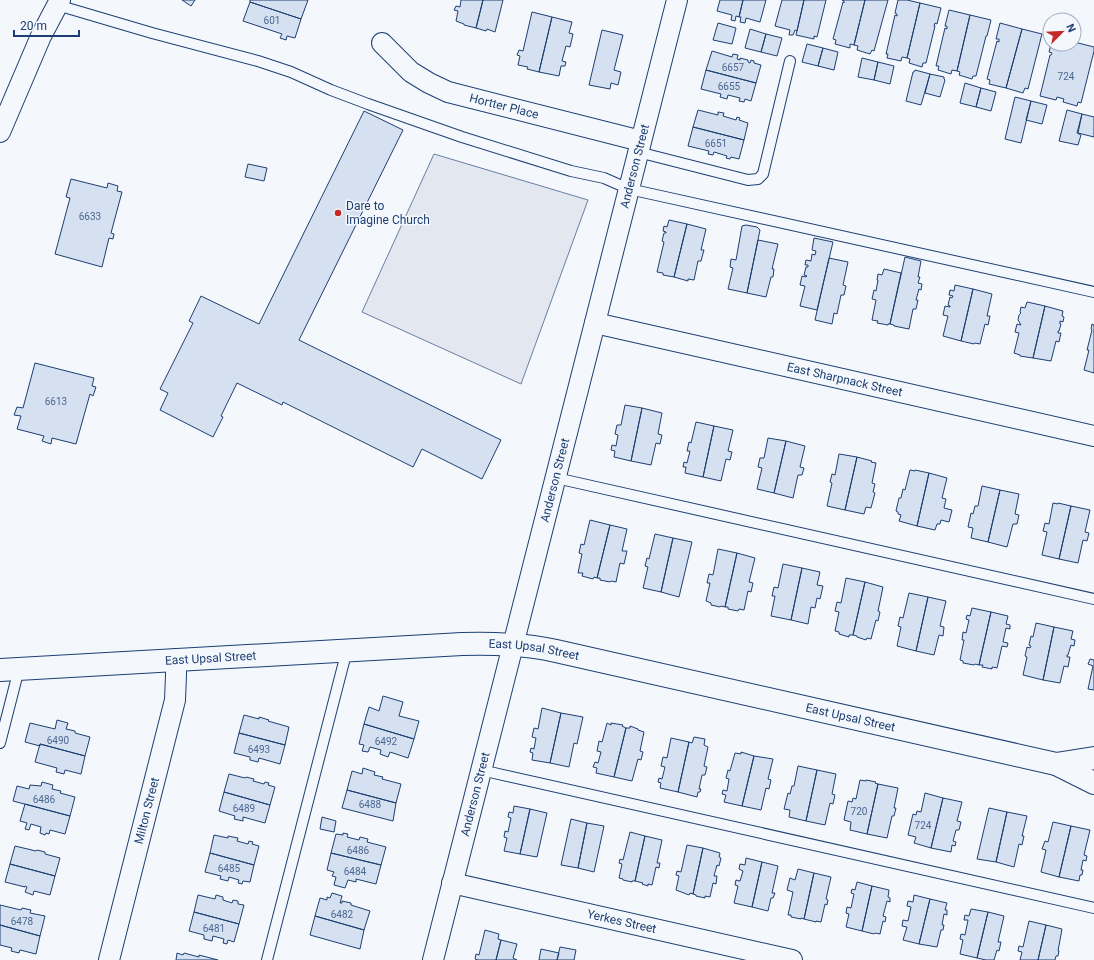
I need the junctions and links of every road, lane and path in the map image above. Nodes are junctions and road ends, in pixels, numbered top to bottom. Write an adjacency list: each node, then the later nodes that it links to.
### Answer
1 (677, 0): 6 (street, Anderson Street)
2 (58, 2): 5 (street); 7 (lane)
3 (382, 43): 6 (street, Hortter Place)
4 (790, 61): 6 (lane)
5 (0, 132)
6 (640, 146): 7 (street, Anderson Street)
7 (629, 188): 8 (lane); 9 (street, Anderson Street)
8 (1094, 292)
9 (595, 323): 10 (street, East Sharpnack Street); 11 (street, Anderson Street)
10 (1094, 436)
11 (556, 478): 12 (lane); 13 (street, Anderson Street)
12 (1094, 599)
13 (513, 644): 14 (street, East Upsal Street); 19 (street, East Upsal Street); 20 (street, Anderson Street)
14 (347, 650): 15 (street, East Upsal Street); 25 (lane)
15 (176, 659): 16 (street, East Upsal Street); 24 (street, Milton Street)
16 (9, 669): 17 (lane)
17 (0, 743)
18 (1094, 758): 19 (street, East Upsal Street)
19 (1056, 764): 21 (street, East Upsal Street)
20 (481, 770): 22 (street, Anderson Street); 23 (lane)
21 (1094, 783)
22 (452, 883): 26 (street, Anderson Street); 27 (street, Yerkes Street)
23 (1094, 908)
24 (109, 960)
25 (268, 960)
26 (433, 960)
27 (792, 960)

